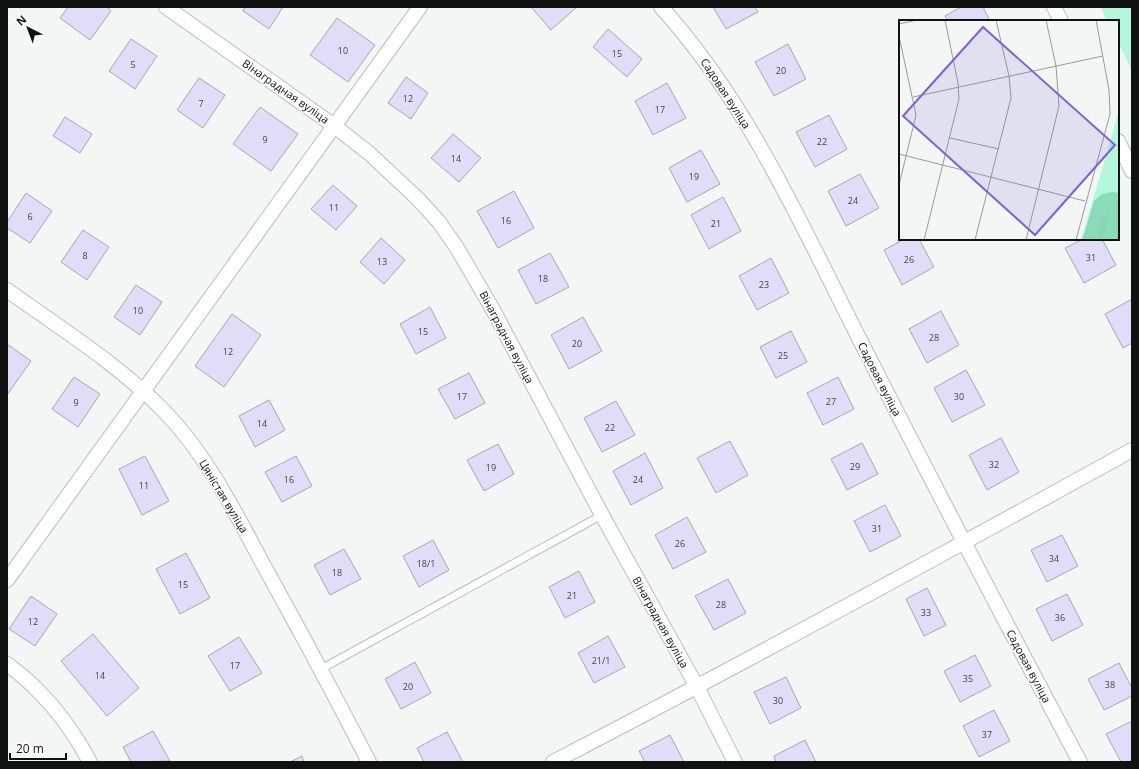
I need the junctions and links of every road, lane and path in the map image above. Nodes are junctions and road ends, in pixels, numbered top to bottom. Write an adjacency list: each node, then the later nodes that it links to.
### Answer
1 (166, 7): 6 (street, Вінаградная вуліца)
2 (420, 7): 6 (street)
3 (660, 7): 13 (street, Садовая вуліца)
4 (1054, 7): 5 (street)
5 (1060, 20)
6 (334, 125): 10 (street); 12 (street, Вінаградная вуліца)
7 (1119, 143): 8 (street)
8 (1132, 171)
9 (7, 290): 10 (street, Цяністая вуліца)
10 (144, 392): 14 (street); 16 (street, Цяністая вуліца)
11 (1132, 450): 13 (street)
12 (602, 514): 16 (lane); 17 (street, Вінаградная вуліца)
13 (964, 544): 17 (street); 22 (street, Садовая вуліца)
14 (7, 580)
15 (7, 664): 18 (street)
16 (321, 669): 19 (street, Цяністая вуліца)
17 (697, 688): 20 (street); 21 (street, Вінаградная вуліца)
18 (90, 762)
19 (369, 762)
20 (553, 762)
21 (735, 762)
22 (1080, 762)

